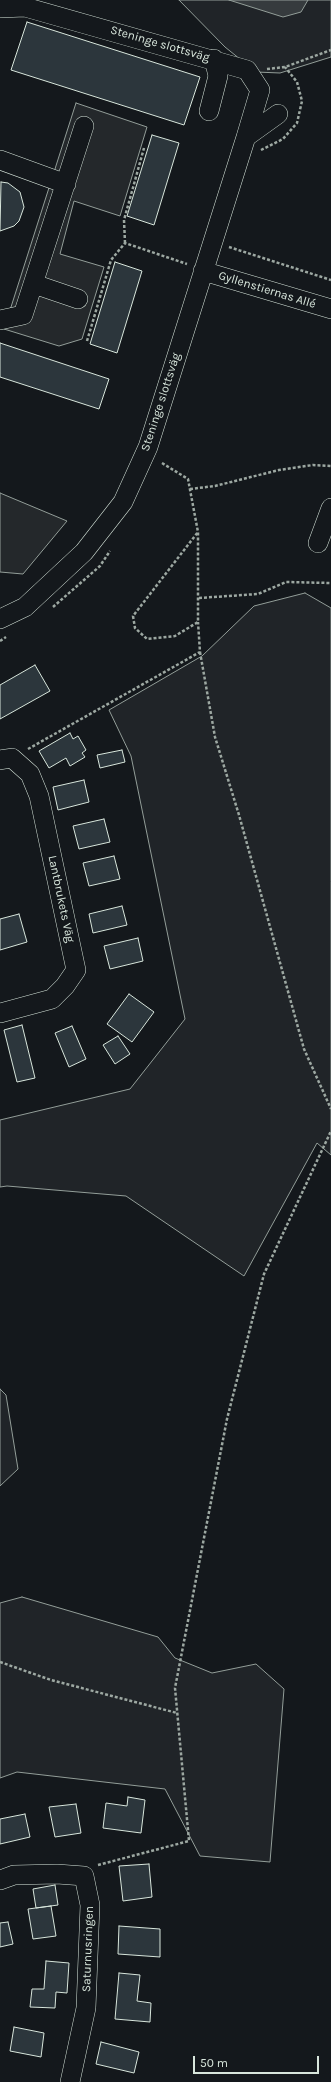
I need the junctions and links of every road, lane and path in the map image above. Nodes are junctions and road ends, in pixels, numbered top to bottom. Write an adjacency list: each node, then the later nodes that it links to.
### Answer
1 (24, 3): 2 (street, Steninge slottsväg); 4 (street, Steninge slottsväg)
2 (0, 8)
3 (331, 50): 5 (path)
4 (214, 59): 5 (street, Steninge slottsväg); 6 (street)
5 (247, 70): 9 (street, Steninge slottsväg)
6 (209, 111)
7 (278, 114): 9 (street)
8 (84, 126): 12 (street)
9 (246, 137): 15 (street, Steninge slottsväg)
10 (144, 148): 13 (path)
11 (0, 160): 12 (street)
12 (66, 184): 17 (street)
13 (125, 244): 15 (path); 21 (path)
14 (226, 246): 16 (path)
15 (195, 268): 19 (street, Gyllenstiernas Allé); 30 (street, Steninge slottsväg)
16 (331, 280)
17 (34, 284): 18 (street); 20 (street)
18 (78, 299)
19 (331, 309)
20 (0, 320)
21 (87, 340)
22 (162, 463): 24 (path)
23 (331, 466): 24 (path)
24 (190, 489): 26 (path)
25 (331, 508): 27 (street)
26 (198, 532): 29 (path); 31 (path)
27 (318, 543)
28 (331, 583): 29 (path)
29 (199, 598): 31 (path)
30 (0, 619)
31 (198, 622): 32 (path)
32 (200, 652): 33 (path); 35 (path)
33 (6, 759): 34 (street, Lantbrukets Väg)
34 (0, 1013)
35 (331, 1110)
36 (331, 1131): 38 (path)
37 (0, 1662): 38 (path)
38 (176, 1713): 39 (path)
39 (84, 1876): 40 (street); 41 (street, Saturnusringen)
40 (0, 1880)
41 (70, 2082)

